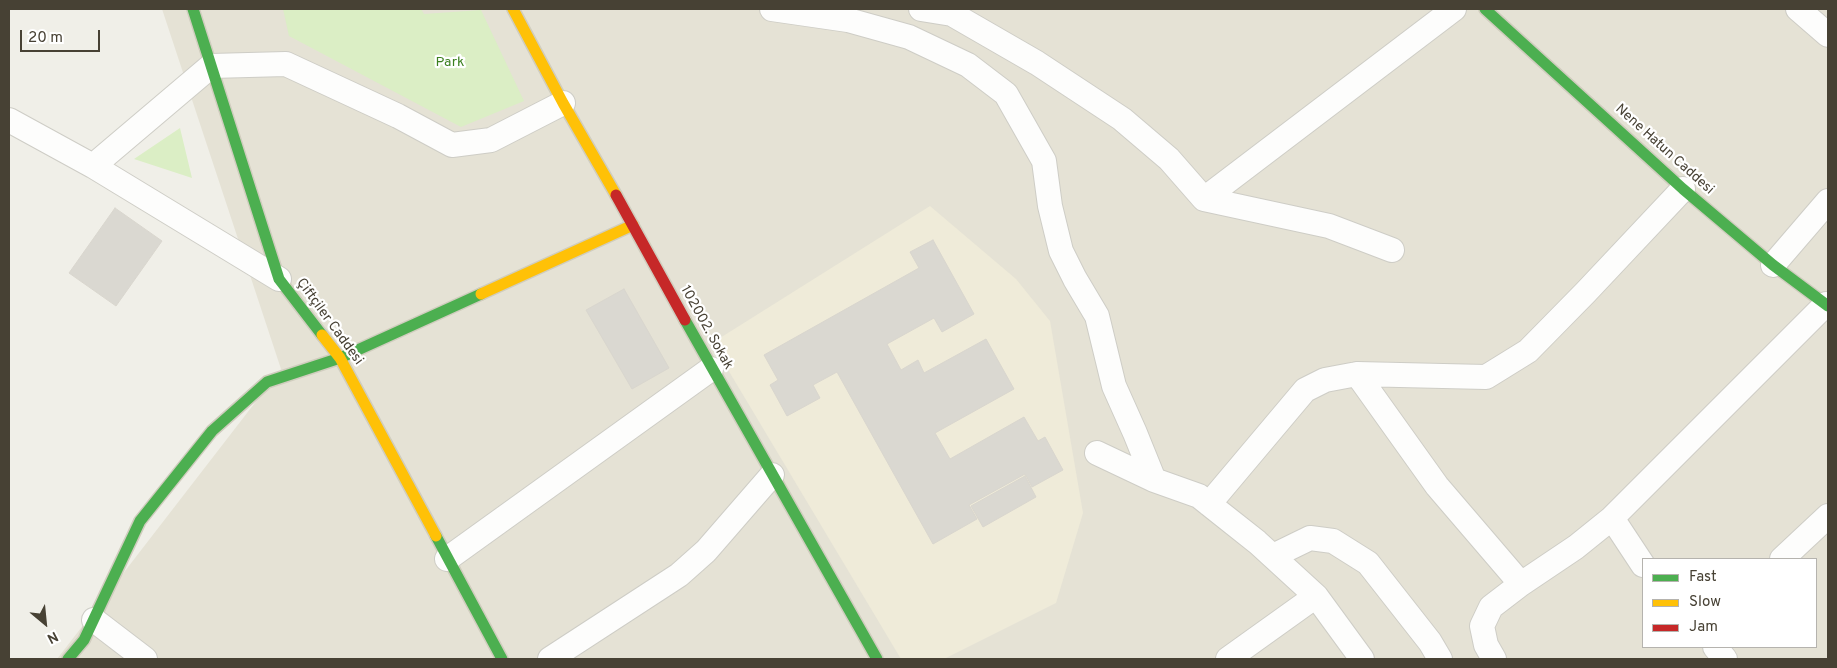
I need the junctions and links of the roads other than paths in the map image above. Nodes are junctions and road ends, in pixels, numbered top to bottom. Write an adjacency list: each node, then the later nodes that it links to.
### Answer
1 (193, 9): 10 (street, Çiftçiler Caddesi)
2 (513, 9): 11 (street, 102002. Sokak)
3 (772, 9): 27 (street)
4 (921, 9): 8 (street)
5 (1454, 9): 15 (street)
6 (1485, 9): 14 (street, Nene Hatun Caddesi)
7 (1798, 9): 9 (street)
8 (955, 12): 15 (street)
9 (1828, 35)
10 (211, 66): 11 (street); 13 (street); 20 (street, Çiftçiler Caddesi)
11 (564, 103): 17 (street, 102002. Sokak)
12 (9, 120): 13 (street)
13 (93, 166): 20 (street)
14 (1683, 189): 19 (street, Nene Hatun Caddesi); 24 (street)
15 (1204, 199): 18 (street)
16 (1828, 201): 19 (street)
17 (633, 225): 22 (street); 23 (street, 102002. Sokak)
18 (1392, 250)
19 (1773, 265): 21 (street, Nene Hatun Caddesi)
20 (280, 279): 22 (street, Çiftçiler Caddesi)
21 (1827, 305): 30 (street)
22 (340, 358): 32 (street, Çiftçiler Caddesi); 37 (street)
23 (711, 368): 26 (street, 102002. Sokak); 32 (street)
24 (1357, 374): 28 (street); 35 (street)
25 (1097, 453): 27 (street)
26 (772, 476): 42 (street); 43 (street, 102002. Sokak)
27 (1154, 480): 28 (street)
28 (1209, 504): 31 (street)
29 (1828, 516): 33 (street)
30 (1612, 518): 34 (street); 35 (street)
31 (1273, 556): 36 (street); 46 (street)
32 (447, 558): 41 (street, Çiftçiler Caddesi)
33 (1783, 558)
34 (1642, 563)
35 (1521, 584): 47 (street)
36 (1316, 596): 44 (street); 45 (street)
37 (94, 620): 39 (street); 40 (street)
38 (1716, 648): 48 (street)
39 (68, 659)
40 (146, 659)
41 (502, 659)
42 (550, 659)
43 (877, 659)
44 (1228, 659)
45 (1362, 659)
46 (1440, 659)
47 (1494, 659)
48 (1725, 659)

